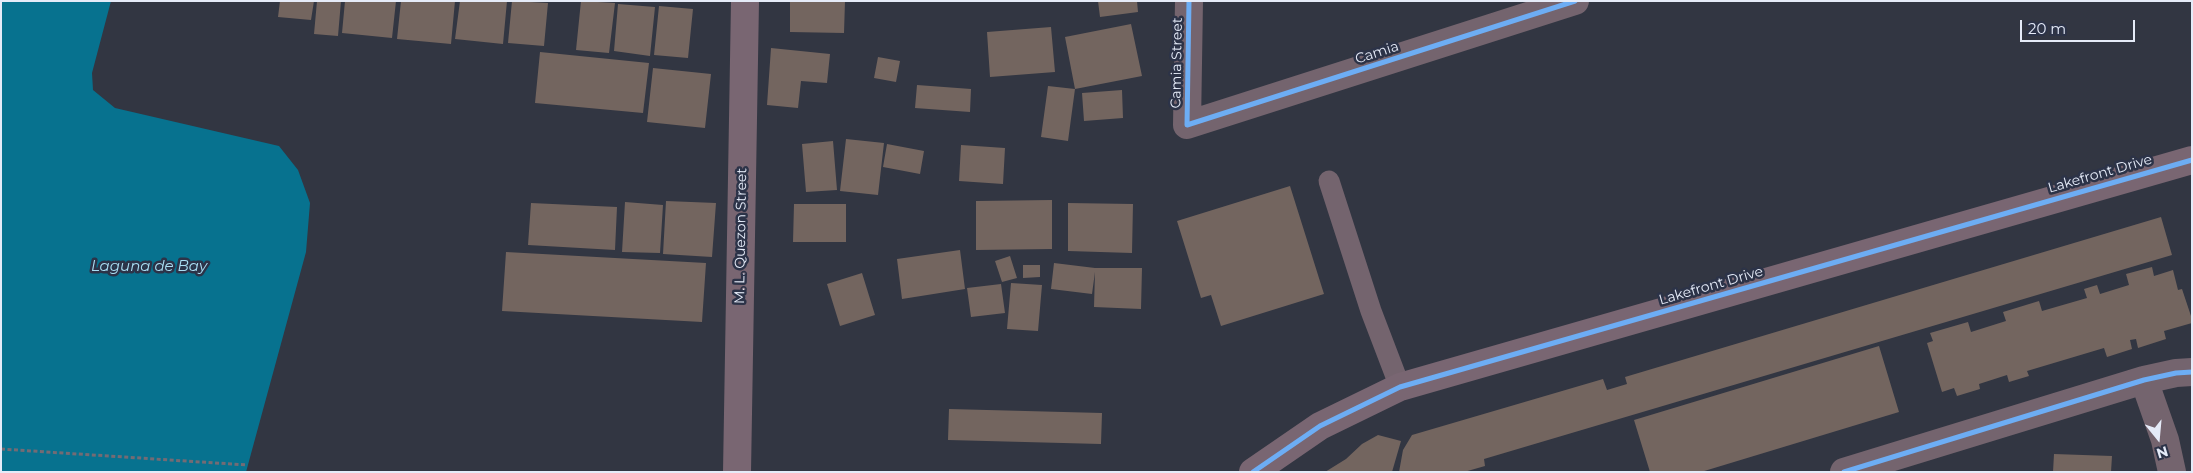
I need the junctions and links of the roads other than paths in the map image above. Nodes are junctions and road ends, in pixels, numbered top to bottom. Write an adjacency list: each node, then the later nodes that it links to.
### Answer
1 (744, 1): 10 (street, M. L. Quezon Street)
2 (1190, 1): 4 (street, Camia Street)
3 (1575, 1): 4 (street, Camia)
4 (1187, 126)
5 (2192, 160): 9 (street, Lakefront Drive)
6 (1329, 181): 9 (lane)
7 (2192, 372): 8 (street)
8 (2144, 380): 12 (street); 13 (street)
9 (1400, 387): 11 (street, Lakefront Drive)
10 (737, 472)
11 (1253, 472)
12 (1844, 472)
13 (2172, 472)

